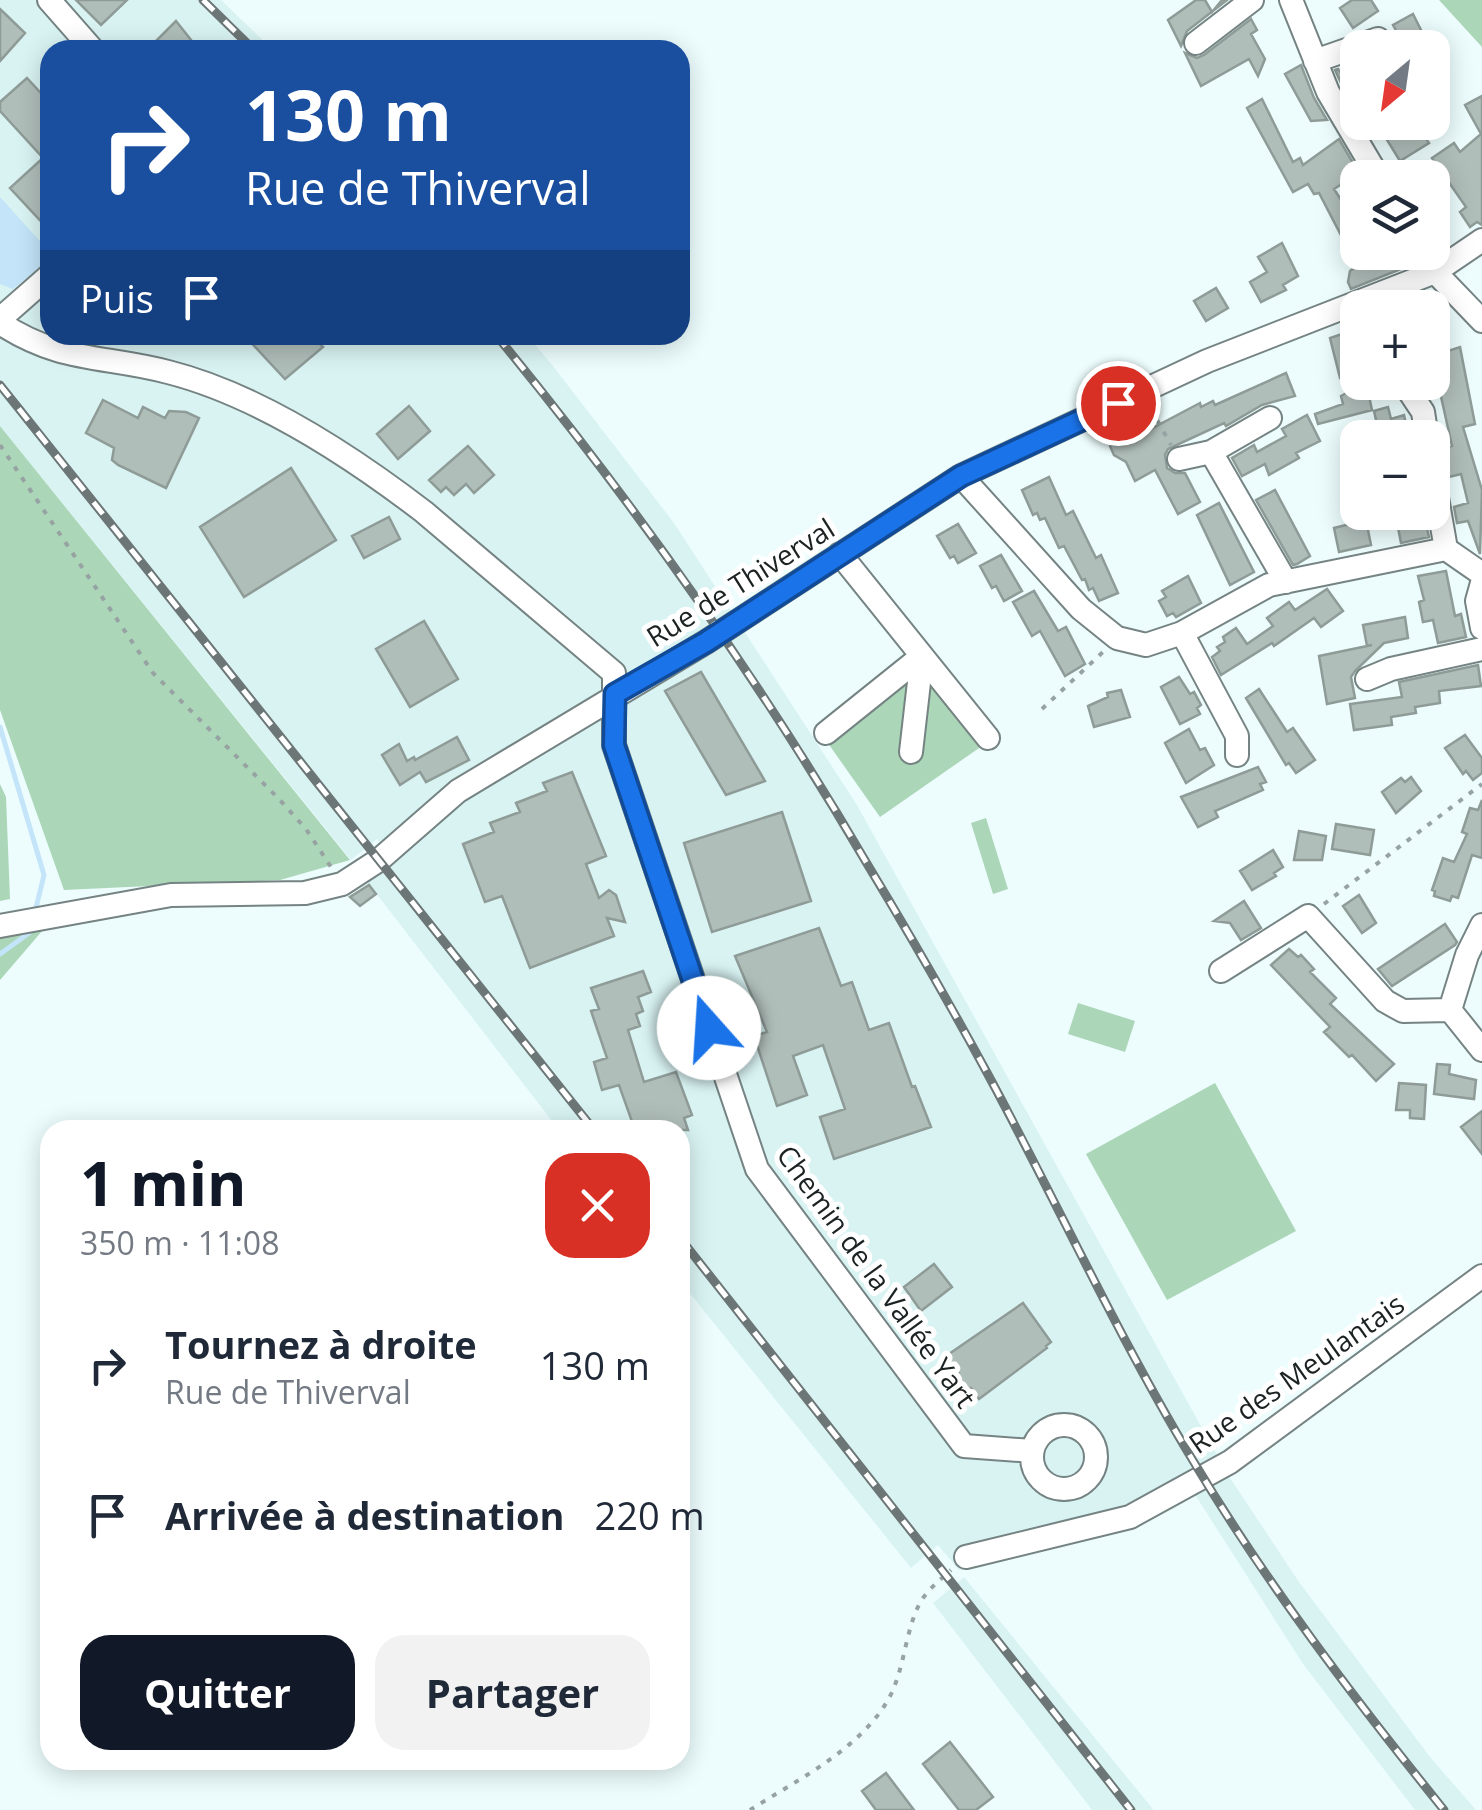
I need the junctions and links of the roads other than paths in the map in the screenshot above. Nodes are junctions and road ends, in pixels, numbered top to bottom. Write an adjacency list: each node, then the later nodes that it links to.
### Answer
1 (48, 0): 4 (street)
2 (1252, 0): 5 (street)
3 (1291, 0): 7 (street)
4 (84, 40)
5 (1196, 43)
6 (1340, 52): 7 (street)
7 (1315, 61): 8 (street)
8 (1368, 160)
9 (1482, 240): 10 (street, Rue de Thiverval)
10 (1450, 253)
11 (1411, 270): 19 (street, Rue de Thiverval)
12 (1436, 270): 15 (street)
13 (40, 284): 14 (street)
14 (0, 321): 31 (street, Chemin de la Vallée Yart)
15 (1482, 321)
16 (1270, 418): 17 (street)
17 (1212, 452): 18 (street); 24 (street)
18 (1179, 459)
19 (961, 476): 22 (street, Rue de Thiverval); 27 (street)
20 (1443, 530): 21 (street)
21 (1446, 549): 23 (street); 24 (street)
22 (840, 554): 29 (street); 31 (street, Rue de Thiverval)
23 (1482, 574)
24 (1286, 582): 27 (street)
25 (1482, 583): 26 (street)
26 (1482, 628)
27 (1182, 633): 35 (street)
28 (1482, 650): 30 (street)
29 (922, 656): 32 (street); 33 (street); 34 (street)
30 (1367, 679)
31 (615, 694): 37 (street, Rue de Thiverval); 42 (street, Chemin de la Vallée Yart)
32 (826, 733)
33 (988, 738)
34 (911, 752)
35 (1238, 755)
36 (1482, 925): 39 (street)
37 (0, 926)
38 (1221, 972): 39 (street)
39 (1450, 1010): 40 (street)
40 (1482, 1050)
41 (1482, 1276): 44 (street, Rue des Meulantais)
42 (1032, 1452): 43 (street); 43 (street)
43 (1082, 1484): 44 (street)
44 (1099, 1524): 45 (street, Rue des Meulantais)
45 (966, 1557)

